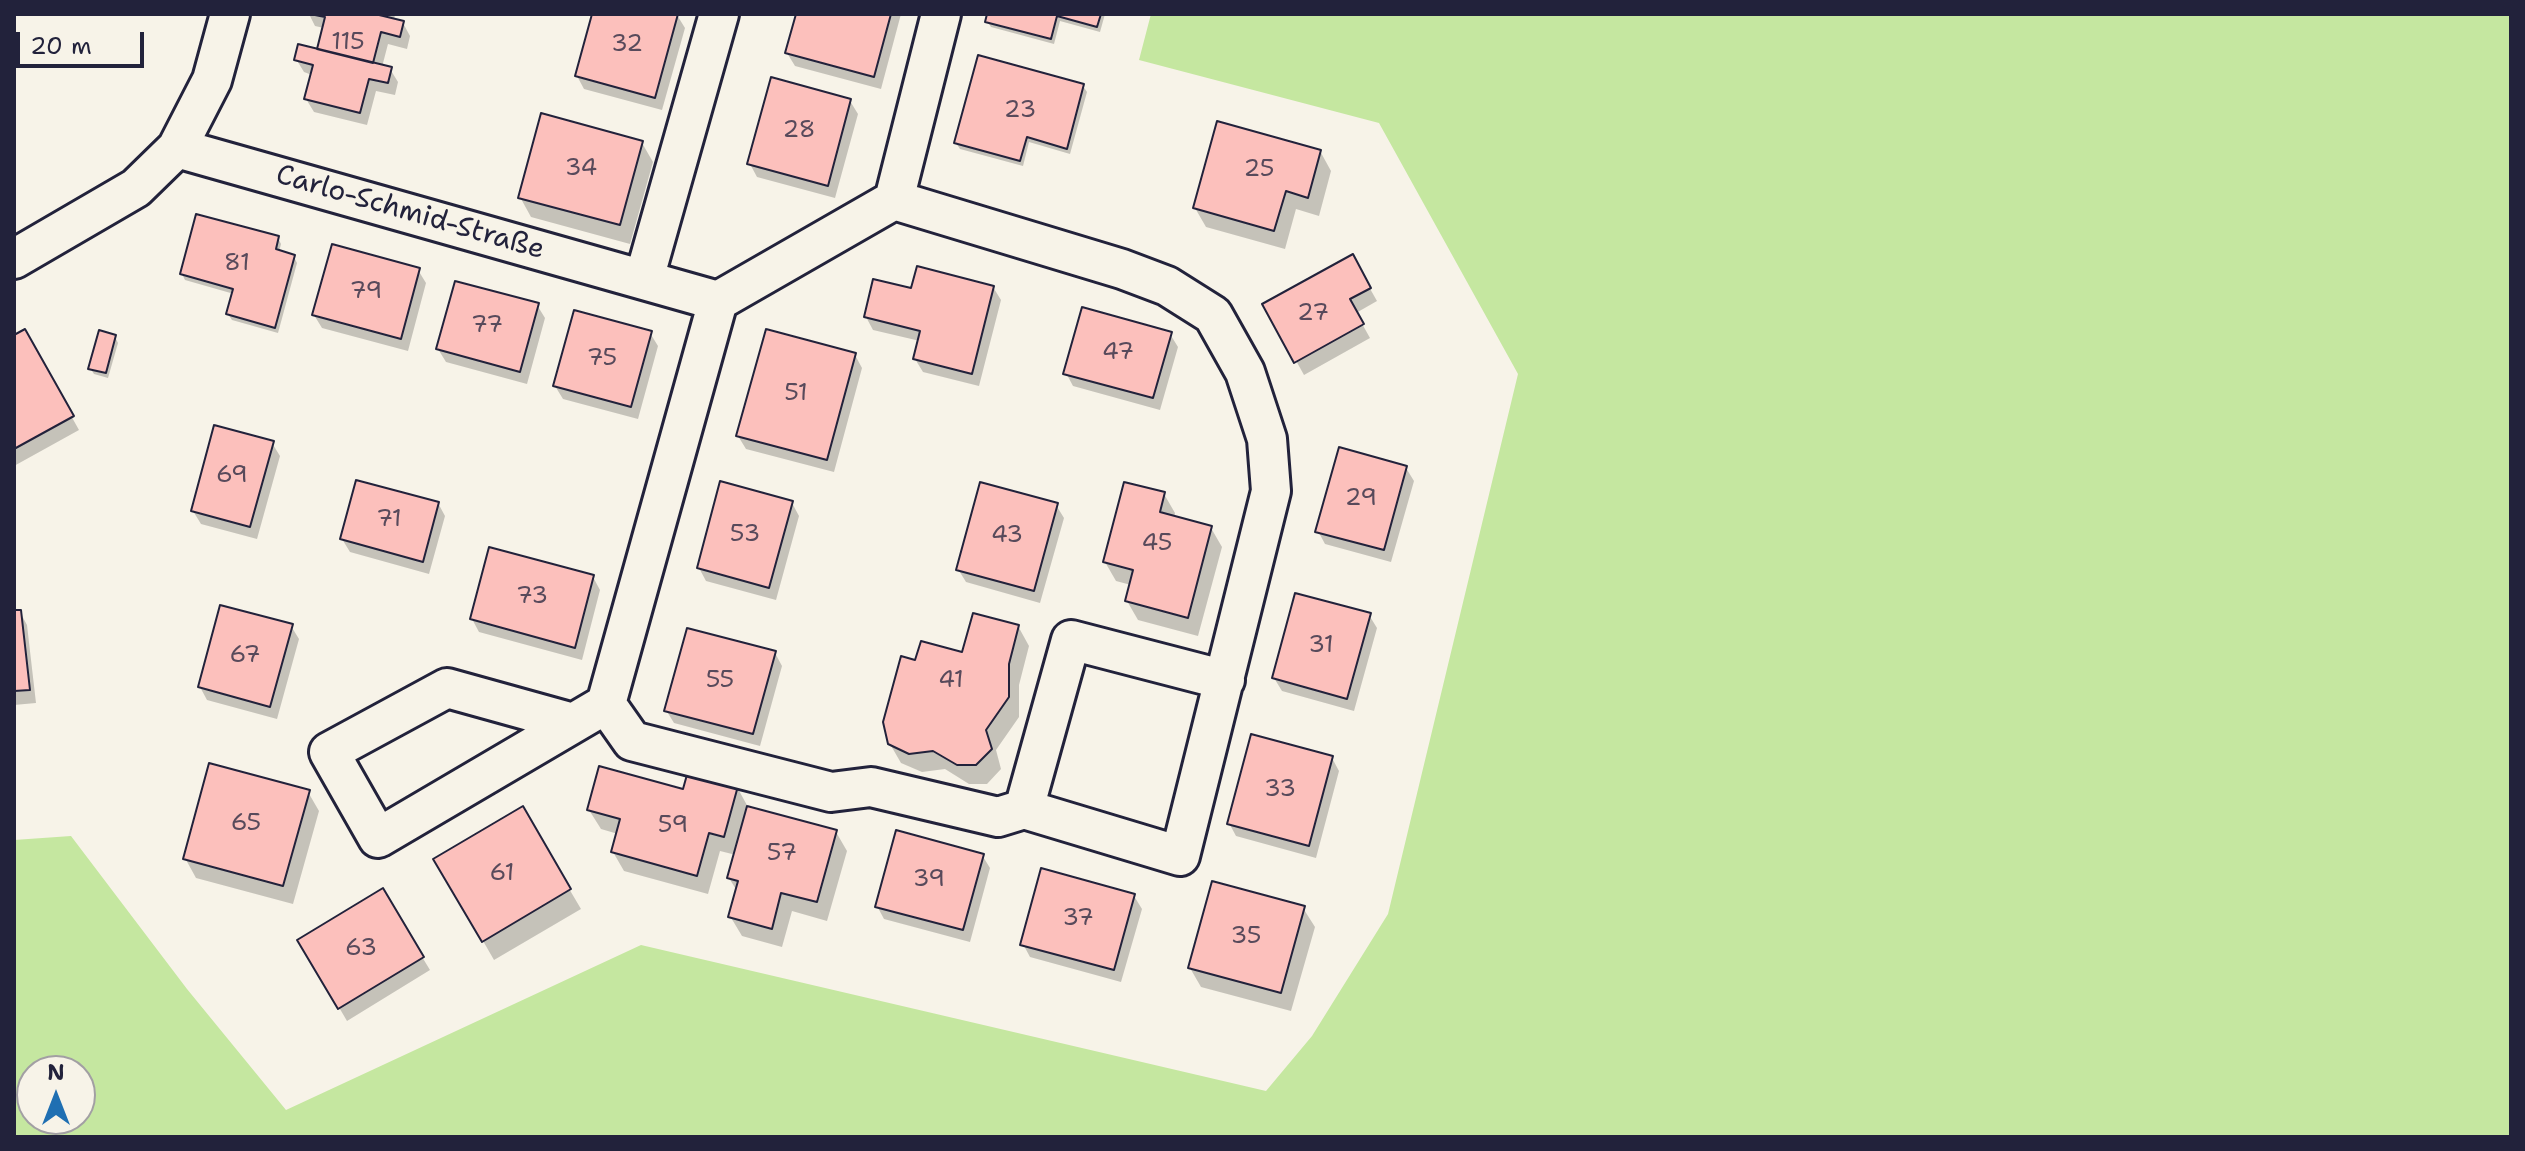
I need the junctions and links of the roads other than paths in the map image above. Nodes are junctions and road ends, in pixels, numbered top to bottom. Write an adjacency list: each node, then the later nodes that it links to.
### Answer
1 (230, 14): 4 (street)
2 (719, 14): 7 (street)
3 (941, 14): 5 (street)
4 (177, 148): 6 (street); 7 (street, Carlo-Schmid-Straße)
5 (894, 200): 8 (street); 9 (street)
6 (14, 259)
7 (644, 279): 8 (street, Carlo-Schmid-Straße)
8 (718, 301): 10 (street)
9 (1225, 680): 12 (street); 12 (street)
10 (606, 704): 11 (street); 12 (street)
11 (573, 723): 11 (street)
12 (1024, 809)

